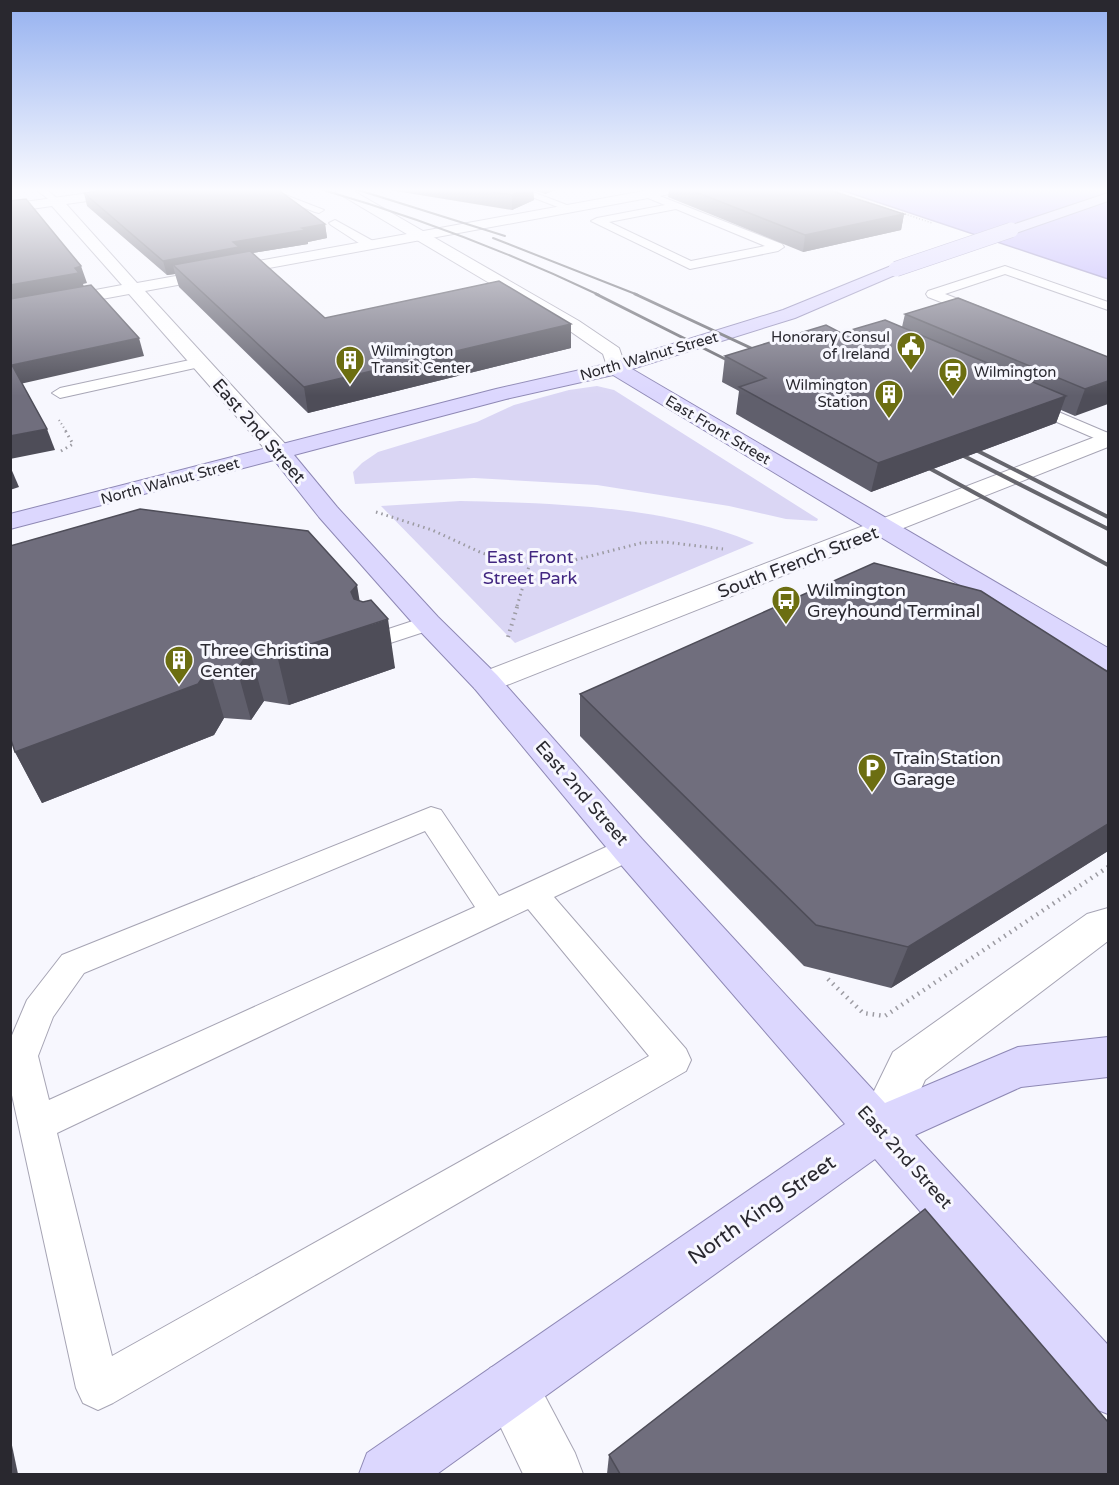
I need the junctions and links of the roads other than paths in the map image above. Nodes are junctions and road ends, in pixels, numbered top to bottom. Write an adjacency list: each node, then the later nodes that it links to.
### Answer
1 (106, 258): 8 (street, East 2nd Street)
2 (294, 258): 8 (street)
3 (458, 258): 12 (street, East Front Street)
4 (676, 258): 5 (lane)
5 (723, 258)
6 (930, 258): 7 (main road, bridge)
7 (896, 270): 12 (main road, North Walnut Street); 12 (main road, North Walnut Street)
8 (133, 289): 10 (street); 13 (street, East 2nd Street)
9 (1108, 306): 11 (lane)
10 (10, 311)
11 (999, 319)
12 (614, 360): 17 (main road, North Walnut Street); 19 (main road, East Front Street)
13 (199, 363): 14 (lane); 17 (street, East 2nd Street)
14 (60, 393)
15 (1011, 396): 16 (lane)
16 (1108, 439): 19 (street, South French Street)
17 (280, 452): 18 (main road, North Walnut Street); 20 (main road, East 2nd Street)
18 (10, 522)
19 (883, 529): 22 (main road, East Front Street); 23 (street, South French Street)
20 (428, 623): 21 (lane); 23 (main road, East 2nd Street)
21 (372, 642)
22 (1108, 661)
23 (486, 682): 24 (main road, East 2nd Street)
24 (630, 849): 25 (lane); 30 (main road, East 2nd Street)
25 (533, 894): 26 (lane); 29 (lane)
26 (495, 912): 29 (lane); 29 (lane)
27 (1108, 924): 30 (street, North King Street)
28 (1108, 1057): 30 (main road)
29 (38, 1124)
30 (879, 1128): 31 (main road, East 2nd Street); 32 (main road, North King Street)
31 (1108, 1386)
32 (510, 1388): 33 (main road, North King Street); 34 (street)
33 (388, 1474)
34 (554, 1474)

